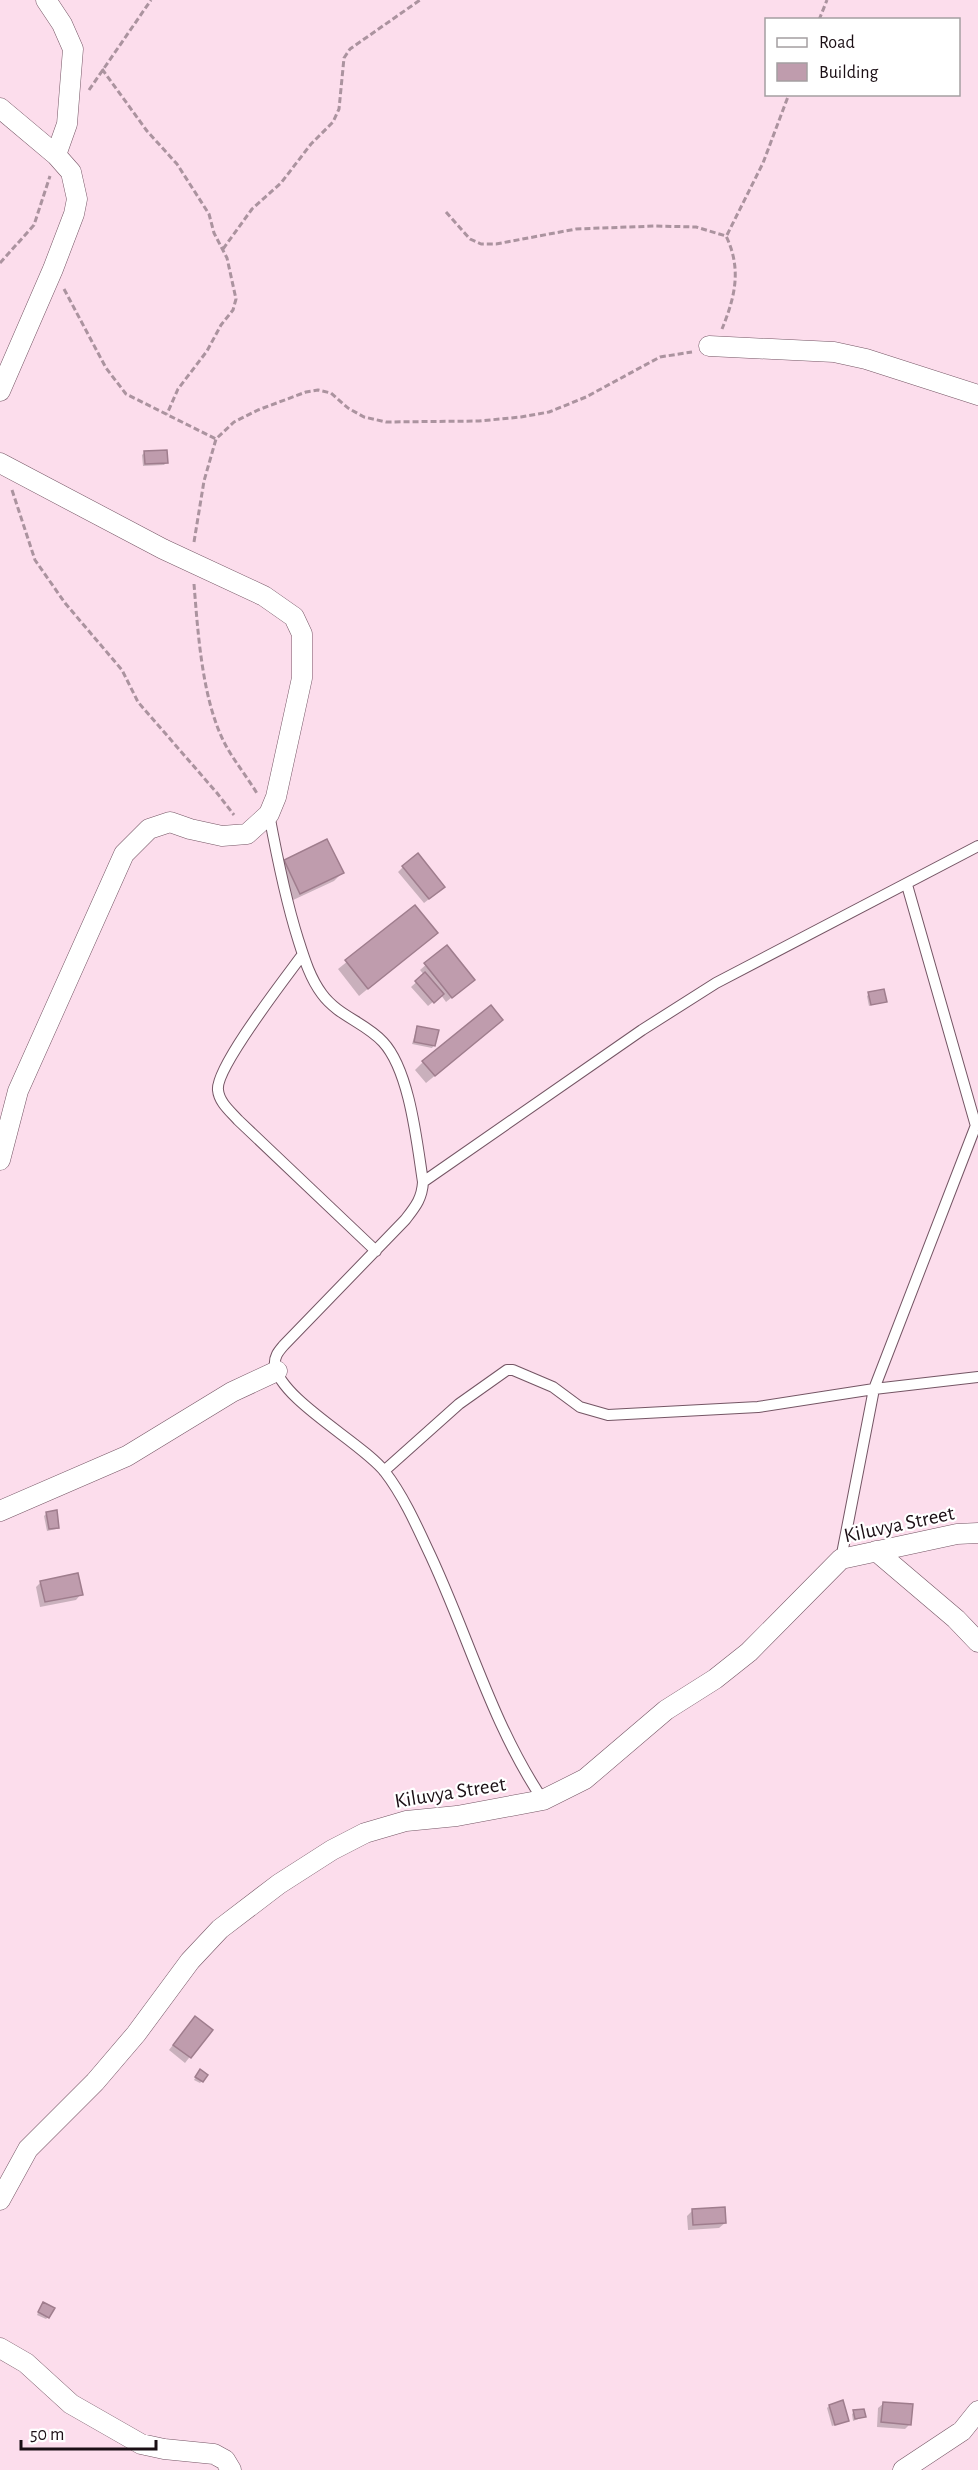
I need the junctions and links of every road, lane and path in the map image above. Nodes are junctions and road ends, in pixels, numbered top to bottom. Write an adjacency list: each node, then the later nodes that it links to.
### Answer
1 (46, 0): 10 (street)
2 (151, 0): 6 (path)
3 (420, 0): 13 (path)
4 (827, 0): 5 (path)
5 (820, 18)
6 (102, 69): 8 (path); 13 (path)
7 (788, 96): 12 (path)
8 (84, 97)
9 (0, 108): 10 (street)
10 (56, 155): 14 (path); 15 (street)
11 (446, 212): 12 (path)
12 (726, 236): 16 (path)
13 (223, 249): 19 (path)
14 (0, 263)
15 (53, 269): 17 (street); 19 (path)
16 (709, 346): 18 (street); 20 (path)
17 (0, 391)
18 (978, 395)
19 (167, 414): 20 (path)
20 (216, 440): 22 (path)
21 (3, 464): 22 (street); 24 (path)
22 (190, 561): 23 (path); 23 (street)
23 (269, 814): 24 (street); 27 (lane)
24 (247, 834): 29 (street)
25 (978, 846): 26 (lane)
26 (907, 885): 28 (lane); 30 (lane)
27 (303, 954): 30 (lane); 31 (lane)
28 (977, 1126): 34 (lane)
29 (0, 1160)
30 (423, 1182): 31 (lane)
31 (376, 1251): 32 (lane)
32 (277, 1371): 35 (lane); 36 (street)
33 (978, 1377): 34 (lane)
34 (874, 1389): 35 (lane); 39 (lane)
35 (384, 1471): 41 (lane)
36 (0, 1511)
37 (978, 1533): 38 (street, Kiluvya Street)
38 (876, 1551): 39 (street, Kiluvya Street); 40 (street)
39 (841, 1559): 41 (street, Kiluvya Street)
40 (978, 1642)
41 (543, 1800): 42 (street, Kiluvya Street)
42 (0, 2200)
43 (0, 2348): 45 (street)
44 (978, 2411): 46 (street)
45 (231, 2470)
46 (903, 2470)

